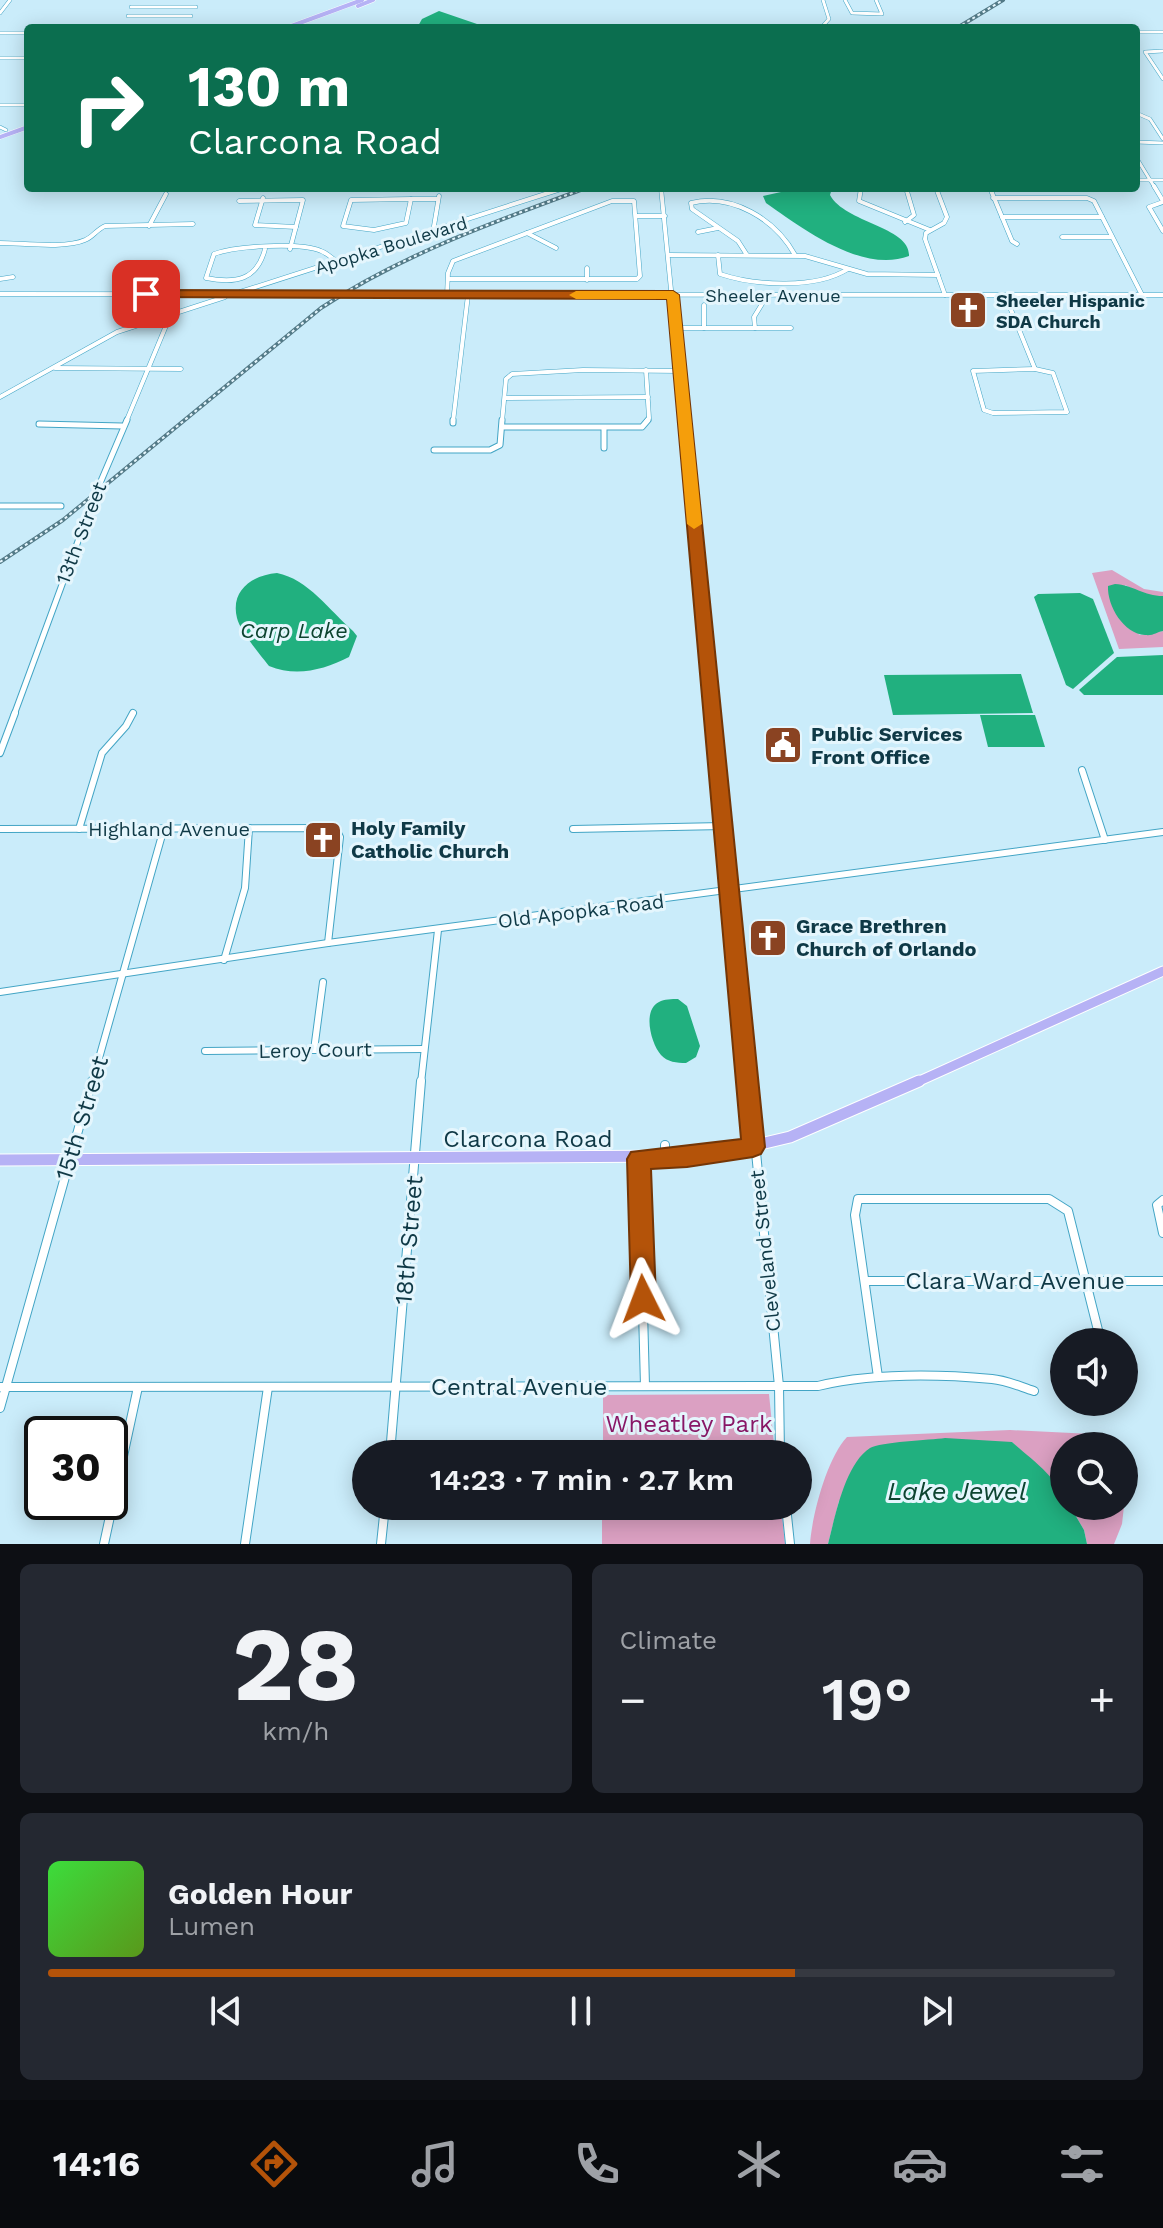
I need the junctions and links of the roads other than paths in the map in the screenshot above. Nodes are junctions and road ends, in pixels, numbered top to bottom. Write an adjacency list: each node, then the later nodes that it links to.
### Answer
1 (10, 0): 10 (street)
2 (200, 0): 9 (street)
3 (362, 0): 14 (main road)
4 (373, 0): 15 (main road)
5 (823, 0): 16 (street)
6 (845, 0): 7 (street)
7 (876, 0)
8 (131, 7): 9 (street)
9 (196, 7): 12 (street)
10 (0, 13)
11 (128, 16): 12 (street)
12 (191, 16): 13 (street)
13 (187, 24)
14 (297, 24)
15 (308, 24)
16 (825, 24)
17 (1140, 32): 18 (street)
18 (1161, 32): 21 (street)
19 (0, 33): 20 (street)
20 (24, 33)
21 (1163, 38)
22 (1163, 51): 27 (street)
23 (0, 58): 24 (street)
24 (7, 58): 25 (street); 26 (street)
25 (24, 58)
26 (0, 68)
27 (1163, 79)
28 (0, 105): 29 (street)
29 (24, 105)
30 (1140, 114): 33 (street)
31 (24, 126): 32 (main road)
32 (4, 132)
33 (1163, 141): 34 (street)
34 (1140, 142)
35 (1140, 164): 37 (street)
36 (1140, 180): 37 (street)
37 (1150, 180): 38 (street); 52 (street)
38 (1163, 180)
39 (439, 192): 50 (street)
40 (552, 192): 65 (street, Apopka Boulevard)
41 (662, 192): 54 (street, Cleveland Street)
42 (860, 192): 57 (street)
43 (907, 192): 57 (street)
44 (938, 192): 63 (street)
45 (991, 192): 48 (street)
46 (166, 194): 60 (street)
47 (263, 198): 51 (street); 61 (street); 61 (street)
48 (993, 198): 55 (street); 56 (street)
49 (411, 199): 49 (street); 50 (street)
50 (438, 199): 65 (street)
51 (239, 201)
52 (1163, 202): 58 (street)
53 (636, 216): 54 (street); 67 (street); 90 (street)
54 (665, 216): 75 (street, Cleveland Street)
55 (1002, 217): 56 (street); 71 (street)
56 (1102, 217): 69 (street)
57 (905, 222): 63 (street)
58 (1160, 222): 64 (street)
59 (193, 224): 60 (street)
60 (149, 226): 70 (street)
61 (296, 227): 74 (street)
62 (718, 227): 66 (street); 77 (street); 78 (street)
63 (930, 230): 84 (street)
64 (1163, 231)
65 (433, 232): 79 (street, Apopka Boulevard)
66 (698, 232)
67 (527, 233): 72 (street); 87 (street)
68 (1062, 237): 69 (street)
69 (1112, 237): 98 (street)
70 (0, 244)
71 (1017, 244)
72 (556, 248)
73 (265, 249): 73 (street); 74 (street)
74 (290, 249): 79 (street)
75 (668, 255): 76 (street); 95 (street, Cleveland Street)
76 (718, 255): 77 (street); 82 (street)
77 (747, 255): 78 (street)
78 (795, 255): 82 (street)
79 (337, 262): 92 (street, Apopka Boulevard)
80 (587, 268): 90 (street)
81 (536, 269): 89 (street)
82 (848, 269): 84 (street)
83 (480, 270): 88 (street)
84 (938, 275): 96 (street)
85 (13, 277): 86 (street)
86 (0, 279)
87 (448, 279): 88 (street); 93 (street)
88 (479, 279): 89 (street)
89 (535, 280): 90 (street)
90 (587, 280)
91 (0, 294): 92 (street, Sheeler Avenue)
92 (234, 294): 93 (street, Sheeler Avenue); 102 (street, Apopka Boulevard)
93 (447, 295): 94 (street, Sheeler Avenue)
94 (468, 295): 95 (street, Sheeler Avenue); 116 (street)
95 (673, 295): 96 (street, Sheeler Avenue); 103 (street, Cleveland Street)
96 (945, 295): 97 (street, Sheeler Avenue)
97 (1005, 295): 98 (street, Sheeler Avenue); 110 (street)
98 (1142, 295): 99 (street, Sheeler Avenue)
99 (1163, 295)
100 (762, 304): 105 (street)
101 (704, 305): 104 (street)
102 (167, 316): 107 (street, Apopka Boulevard); 108 (street, 13th Street)
103 (676, 328): 104 (street); 112 (street, Cleveland Street)
104 (704, 328): 105 (street)
105 (755, 328): 106 (street)
106 (791, 328)
107 (51, 368): 108 (street); 113 (street, Apopka Boulevard)
108 (146, 368): 109 (street); 118 (street, 13th Street)
109 (181, 369)
110 (1035, 369): 110 (street)
111 (646, 370): 112 (street); 114 (street); 115 (street)
112 (680, 371): 128 (street, Cleveland Street)
113 (0, 397)
114 (648, 397): 115 (street); 120 (street)
115 (505, 398): 119 (street)
116 (453, 423)
117 (39, 424): 118 (street)
118 (122, 426): 126 (street, 13th Street)
119 (504, 427): 120 (street); 122 (street)
120 (604, 428): 121 (street)
121 (604, 448)
122 (434, 450)
123 (0, 506): 124 (street)
124 (61, 506)
125 (133, 713): 132 (street)
126 (0, 753)
127 (1082, 770): 135 (street)
128 (723, 826): 133 (street); 136 (street, Cleveland Street)
129 (164, 828): 130 (street, Highland Avenue); 132 (street, Highland Avenue); 141 (street, 15th Street)
130 (249, 828): 138 (street, Highland Avenue); 139 (street)
131 (0, 829): 132 (street, Highland Avenue)
132 (79, 829)
133 (573, 829)
134 (1163, 832): 135 (street, Old Apopka Road)
135 (1105, 840): 136 (street, Old Apopka Road)
136 (730, 892): 137 (street, Old Apopka Road); 148 (street, Cleveland Street)
137 (438, 930): 138 (street, Old Apopka Road); 144 (street, 18th Street)
138 (328, 943): 139 (street, Old Apopka Road)
139 (224, 960): 141 (street, Old Apopka Road)
140 (1163, 971): 148 (main road, Clarcona Road)
141 (124, 973): 143 (street, Old Apopka Road); 153 (street, 15th Street)
142 (323, 982): 145 (street)
143 (0, 992)
144 (424, 1049): 145 (street, Leroy Court); 150 (street, 18th Street)
145 (314, 1050): 146 (street, Leroy Court)
146 (205, 1051)
147 (665, 1145): 149 (street)
148 (753, 1147): 149 (main road, Clarcona Road); 162 (street, Cleveland Street)
149 (665, 1158): 151 (main road, Clarcona Road)
150 (415, 1159): 151 (main road, Clarcona Road); 153 (main road, Clarcona Road); 166 (street, 18th Street)
151 (639, 1159): 161 (street)
152 (0, 1160): 153 (main road, Clarcona Road)
153 (70, 1160): 163 (street, 15th Street)
154 (1163, 1200): 155 (street)
155 (1163, 1233)
156 (866, 1281): 157 (street, Clara Ward Avenue); 157 (street); 160 (street)
157 (1086, 1281): 158 (street, Clara Ward Avenue); 159 (street)
158 (1163, 1281)
159 (1098, 1328)
160 (878, 1377): 162 (street, Central Avenue); 167 (street, Central Avenue)
161 (645, 1386): 162 (street, Central Avenue); 166 (street, Central Avenue)
162 (779, 1386): 170 (street, Cleveland Street)
163 (3, 1387): 164 (street, Central Avenue); 168 (street, 15th Street)
164 (138, 1387): 165 (street, Central Avenue); 173 (street)
165 (268, 1387): 166 (street, Central Avenue); 174 (street)
166 (397, 1388): 169 (street, 18th Street)
167 (1034, 1391)
168 (0, 1408)
169 (391, 1440)
170 (780, 1440)
171 (384, 1520): 175 (street)
172 (787, 1520): 176 (street)
173 (104, 1544)
174 (245, 1544)
175 (381, 1544)
176 (790, 1544)

